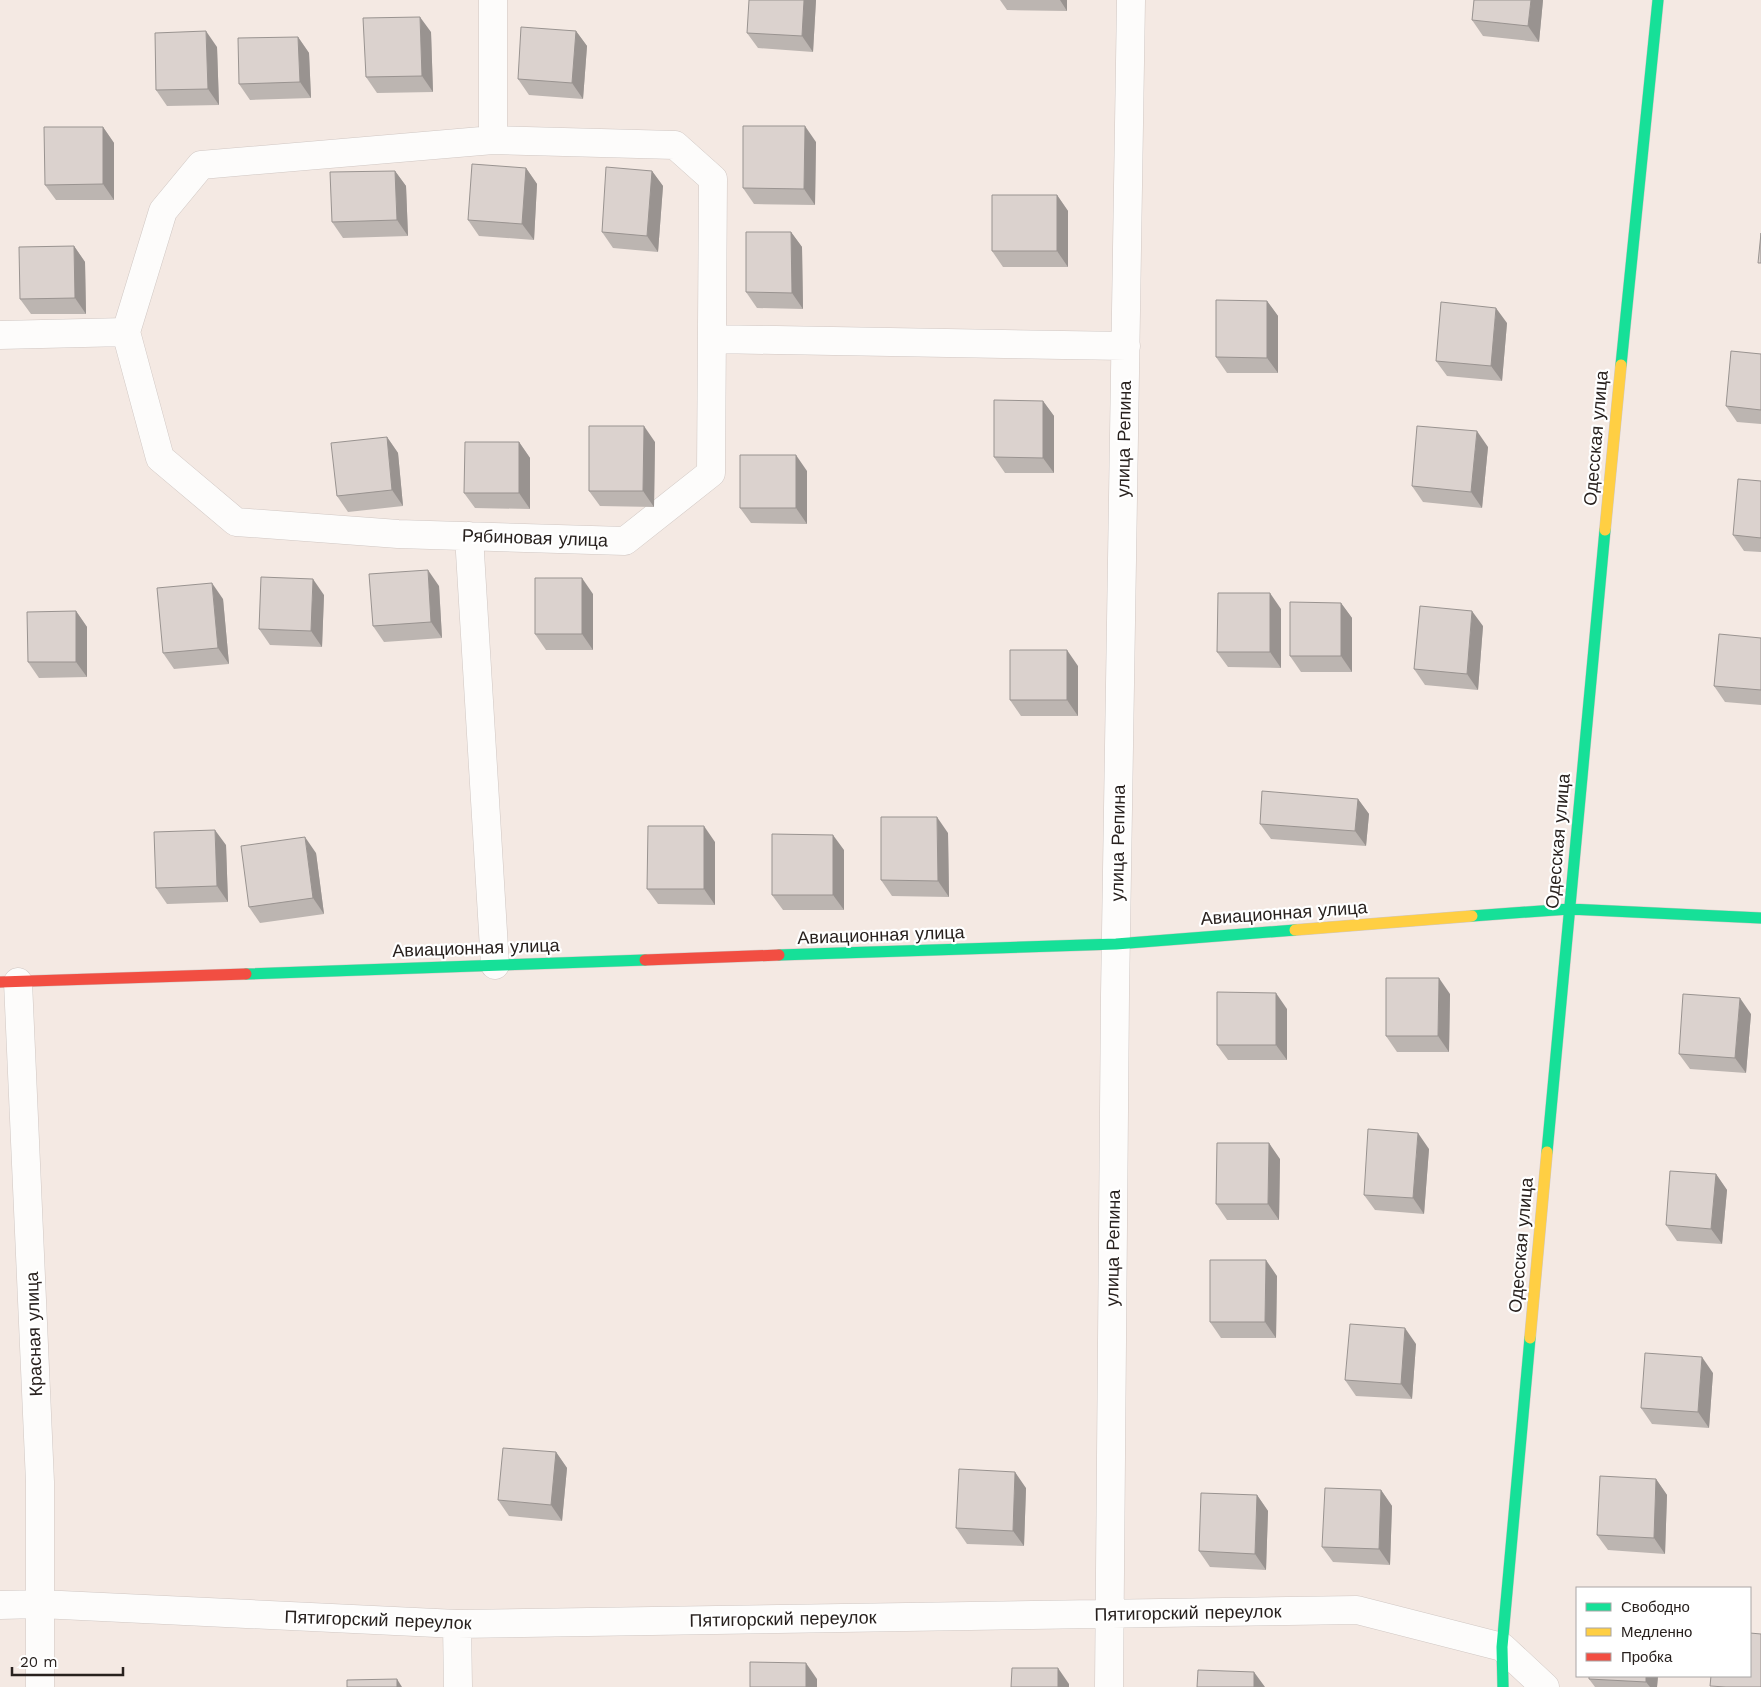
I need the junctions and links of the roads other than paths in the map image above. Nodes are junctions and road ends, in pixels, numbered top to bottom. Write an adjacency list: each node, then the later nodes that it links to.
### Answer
1 (493, 0): 4 (street)
2 (1131, 0): 8 (street, улица Репина)
3 (1658, 0): 10 (street, Одесская улица)
4 (493, 140): 5 (street, Рябиновая улица); 7 (street, Рябиновая улица)
5 (126, 332): 6 (street); 9 (street, Рябиновая улица)
6 (0, 335)
7 (712, 339): 8 (street); 9 (street, Рябиновая улица)
8 (1126, 346): 12 (street, улица Репина)
9 (469, 536): 13 (street)
10 (1569, 908): 11 (street, Авиационная улица); 12 (street, Авиационная улица); 19 (street, Одесская улица)
11 (1761, 918)
12 (1116, 944): 13 (street, Авиационная улица); 17 (street, улица Репина)
13 (495, 965): 14 (street, Авиационная улица)
14 (9, 982): 15 (street, Красная улица)
15 (40, 1604): 16 (street, Пятигорский переулок); 18 (street, Пятигорский переулок); 20 (street, Красная улица)
16 (0, 1605)
17 (1110, 1614): 18 (street, Пятигорский переулок); 19 (street, Пятигорский переулок); 22 (street, улица Репина)
18 (457, 1624): 21 (street)
19 (1502, 1647): 23 (street, Одесская улица); 24 (street, Пятигорский переулок)
20 (40, 1687)
21 (458, 1687)
22 (1109, 1687)
23 (1503, 1687)
24 (1545, 1687)

